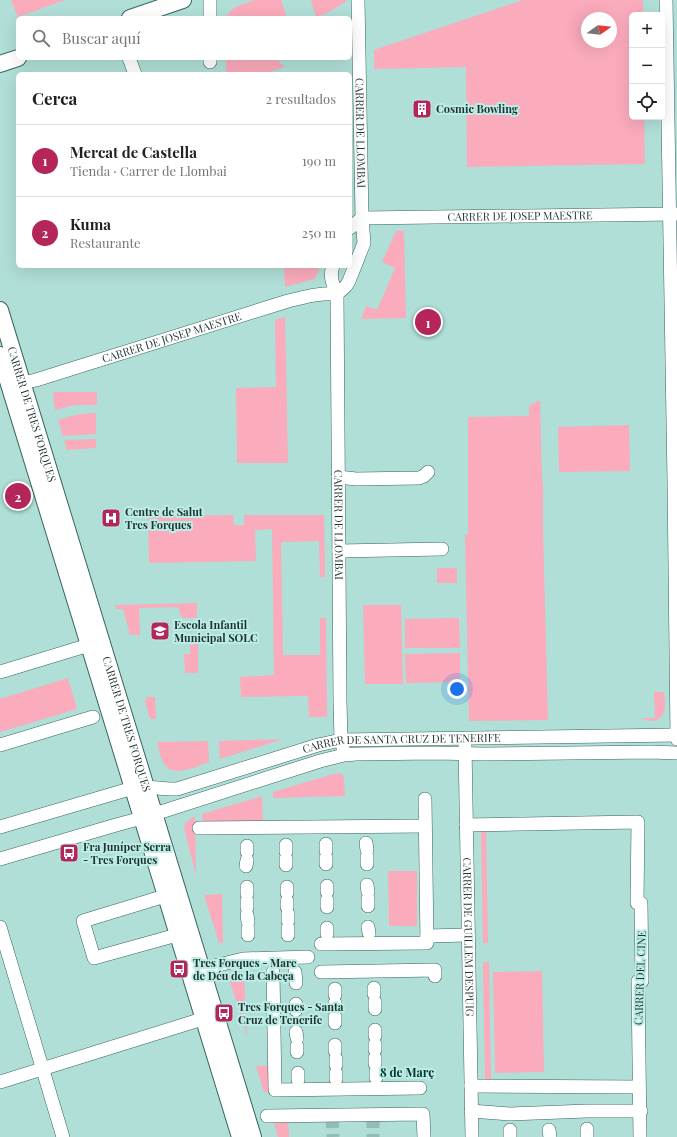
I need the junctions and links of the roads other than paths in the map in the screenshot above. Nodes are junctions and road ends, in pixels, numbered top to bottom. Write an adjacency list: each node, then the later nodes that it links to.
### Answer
1 (183, 0): 5 (main road)
2 (210, 0): 6 (street)
3 (358, 0): 12 (street, CARRER DE LLOMBAI)
4 (667, 2): 11 (street)
5 (136, 16)
6 (210, 16)
7 (16, 59): 9 (main road)
8 (130, 60): 10 (street)
9 (0, 64)
10 (134, 72)
11 (673, 214): 12 (street, CARRER DE JOSEP MAESTRE); 22 (street)
12 (362, 218): 13 (street); 15 (street, CARRER DE LLOMBAI)
13 (352, 226)
14 (332, 268): 15 (street, CARRER DE LLOMBAI)
15 (337, 294): 19 (street, CARRER DE JOSEP MAESTRE); 21 (street, CARRER DE LLOMBAI)
16 (0, 310): 19 (main road, CARRER DE TRES FORQUES)
17 (0, 355): 18 (main road, CARRER DE TRES FORQUES)
18 (3, 378): 19 (street); 25 (main road, CARRER DE TRES FORQUES)
19 (22, 382): 36 (main road, CARRER DE TRES FORQUES)
20 (428, 472): 21 (street)
21 (338, 477): 24 (street, CARRER DE LLOMBAI)
22 (675, 481): 28 (street)
23 (442, 549): 24 (street)
24 (339, 551): 31 (street, CARRER DE LLOMBAI)
25 (89, 645): 26 (street); 36 (main road, CARRER DE TRES FORQUES)
26 (0, 672)
27 (93, 717): 32 (street)
28 (677, 735): 29 (street, CARRER DE SANTA CRUZ DE TENERIFE); 30 (street)
29 (464, 738): 31 (street, CARRER DE SANTA CRUZ DE TENERIFE); 34 (street, CARRER DE GUILLEM DESPUIG)
30 (677, 739)
31 (341, 740): 35 (street, CARRER DE LLOMBAI); 36 (street, CARRER DE SANTA CRUZ DE TENERIFE)
32 (0, 745)
33 (677, 753): 34 (street, CARRER DE SANTA CRUZ DE TENERIFE)
34 (465, 754): 35 (street, CARRER DE SANTA CRUZ DE TENERIFE); 39 (street, CARRER DE GUILLEM DESPUIG)
35 (344, 755): 38 (street, CARRER DE SANTA CRUZ DE TENERIFE)
36 (139, 787): 38 (main road, CARRER DE TRES FORQUES); 40 (street)
37 (425, 799): 41 (street)
38 (148, 816): 43 (street, CARRER DE SANTA CRUZ DE TENERIFE); 46 (main road, CARRER DE TRES FORQUES); 52 (main road, CARRER DE TRES FORQUES)
39 (466, 825): 49 (street, CARRER DE GUILLEM DESPUIG); 62 (street, CARRER DEL CINE)
40 (0, 826)
41 (425, 826): 44 (street); 50 (street)
42 (199, 828): 45 (street)
43 (0, 859)
44 (367, 888): 45 (street); 45 (street); 50 (street)
45 (326, 892)
46 (165, 896): 48 (main road, CARRER DE TRES FORQUES); 48 (street)
47 (0, 928): 59 (street)
48 (177, 935): 56 (main road, CARRER DE TRES FORQUES)
49 (468, 935): 50 (street); 61 (street, CARRER DE GUILLEM DESPUIG)
50 (427, 936)
51 (308, 957): 52 (street)
52 (202, 969): 56 (main road, CARRER DE TRES FORQUES)
53 (273, 972): 58 (street)
54 (321, 972): 58 (street)
55 (435, 976): 57 (street)
56 (210, 1017): 59 (street); 70 (main road, CARRER DE TRES FORQUES); 71 (main road, CARRER DE TRES FORQUES)
57 (375, 1033): 58 (street); 58 (street); 63 (street)
58 (335, 1034)
59 (42, 1068): 60 (street); 69 (street)
60 (0, 1082)
61 (471, 1086): 62 (street); 64 (street, CARRER DE GUILLEM DESPUIG)
62 (639, 1087): 65 (street, CARRER DEL CINE)
63 (420, 1088)
64 (471, 1111): 68 (street); 73 (street, CARRER DE GUILLEM DESPUIG)
65 (641, 1111): 67 (street); 74 (street, CARRER DEL CINE)
66 (267, 1116): 72 (street)
67 (549, 1125): 68 (street)
68 (510, 1126)
69 (63, 1137)
70 (240, 1137)
71 (253, 1137)
72 (424, 1137)
73 (472, 1137)
74 (640, 1137)

